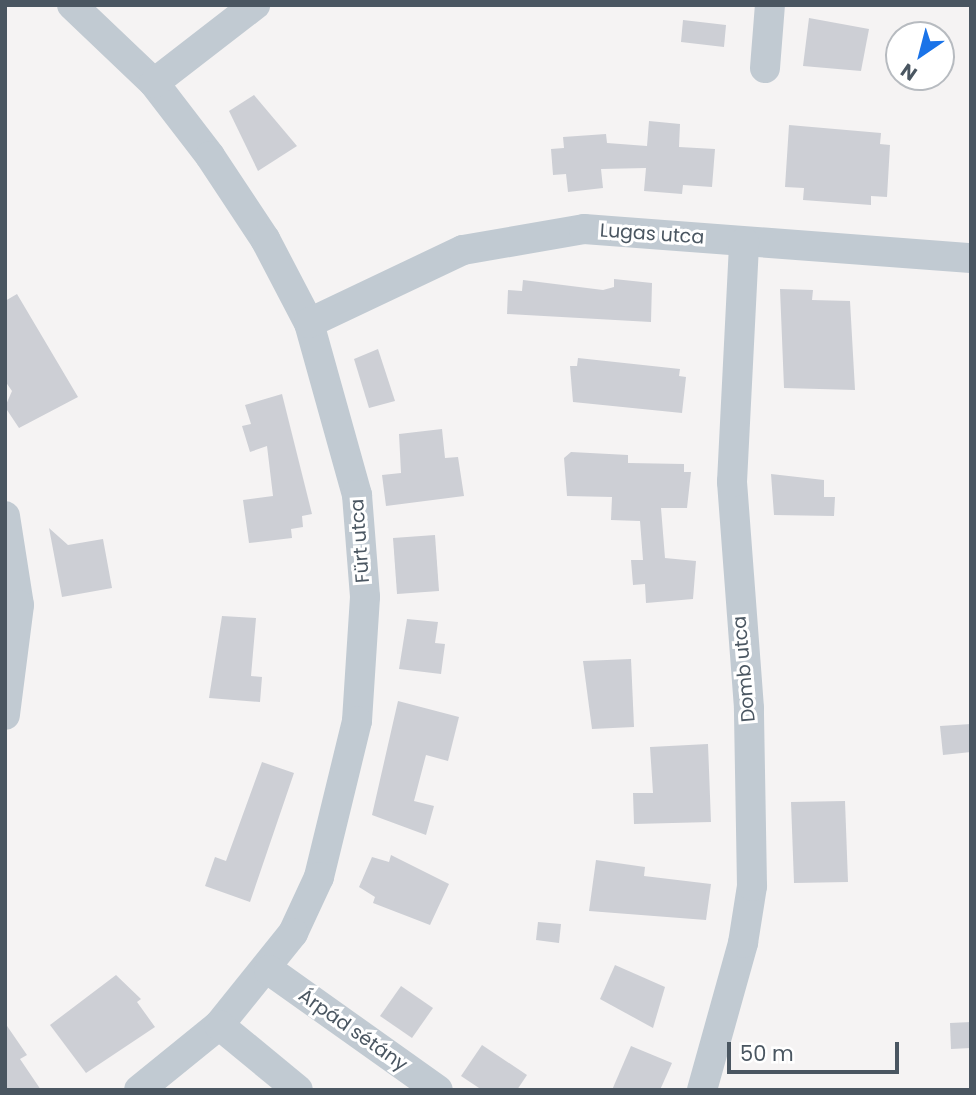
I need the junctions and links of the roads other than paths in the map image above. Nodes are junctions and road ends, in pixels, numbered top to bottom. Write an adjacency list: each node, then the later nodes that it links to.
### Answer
1 (72, 5): 5 (street, Fürt utca)
2 (255, 5): 5 (street)
3 (771, 5): 4 (street)
4 (765, 68)
5 (154, 83): 8 (street, Fürt utca)
6 (744, 242): 7 (street, Lugas utca); 8 (street, Lugas utca); 16 (street, Domb utca)
7 (971, 258)
8 (309, 323): 11 (street, Fürt utca)
9 (5, 516): 10 (street)
10 (5, 715)
11 (269, 970): 12 (street, Fürt utca); 15 (street, Árpád sétány)
12 (219, 1025): 13 (street, Fürt utca); 14 (street)
13 (139, 1090)
14 (298, 1090)
15 (438, 1090)
16 (702, 1090)

